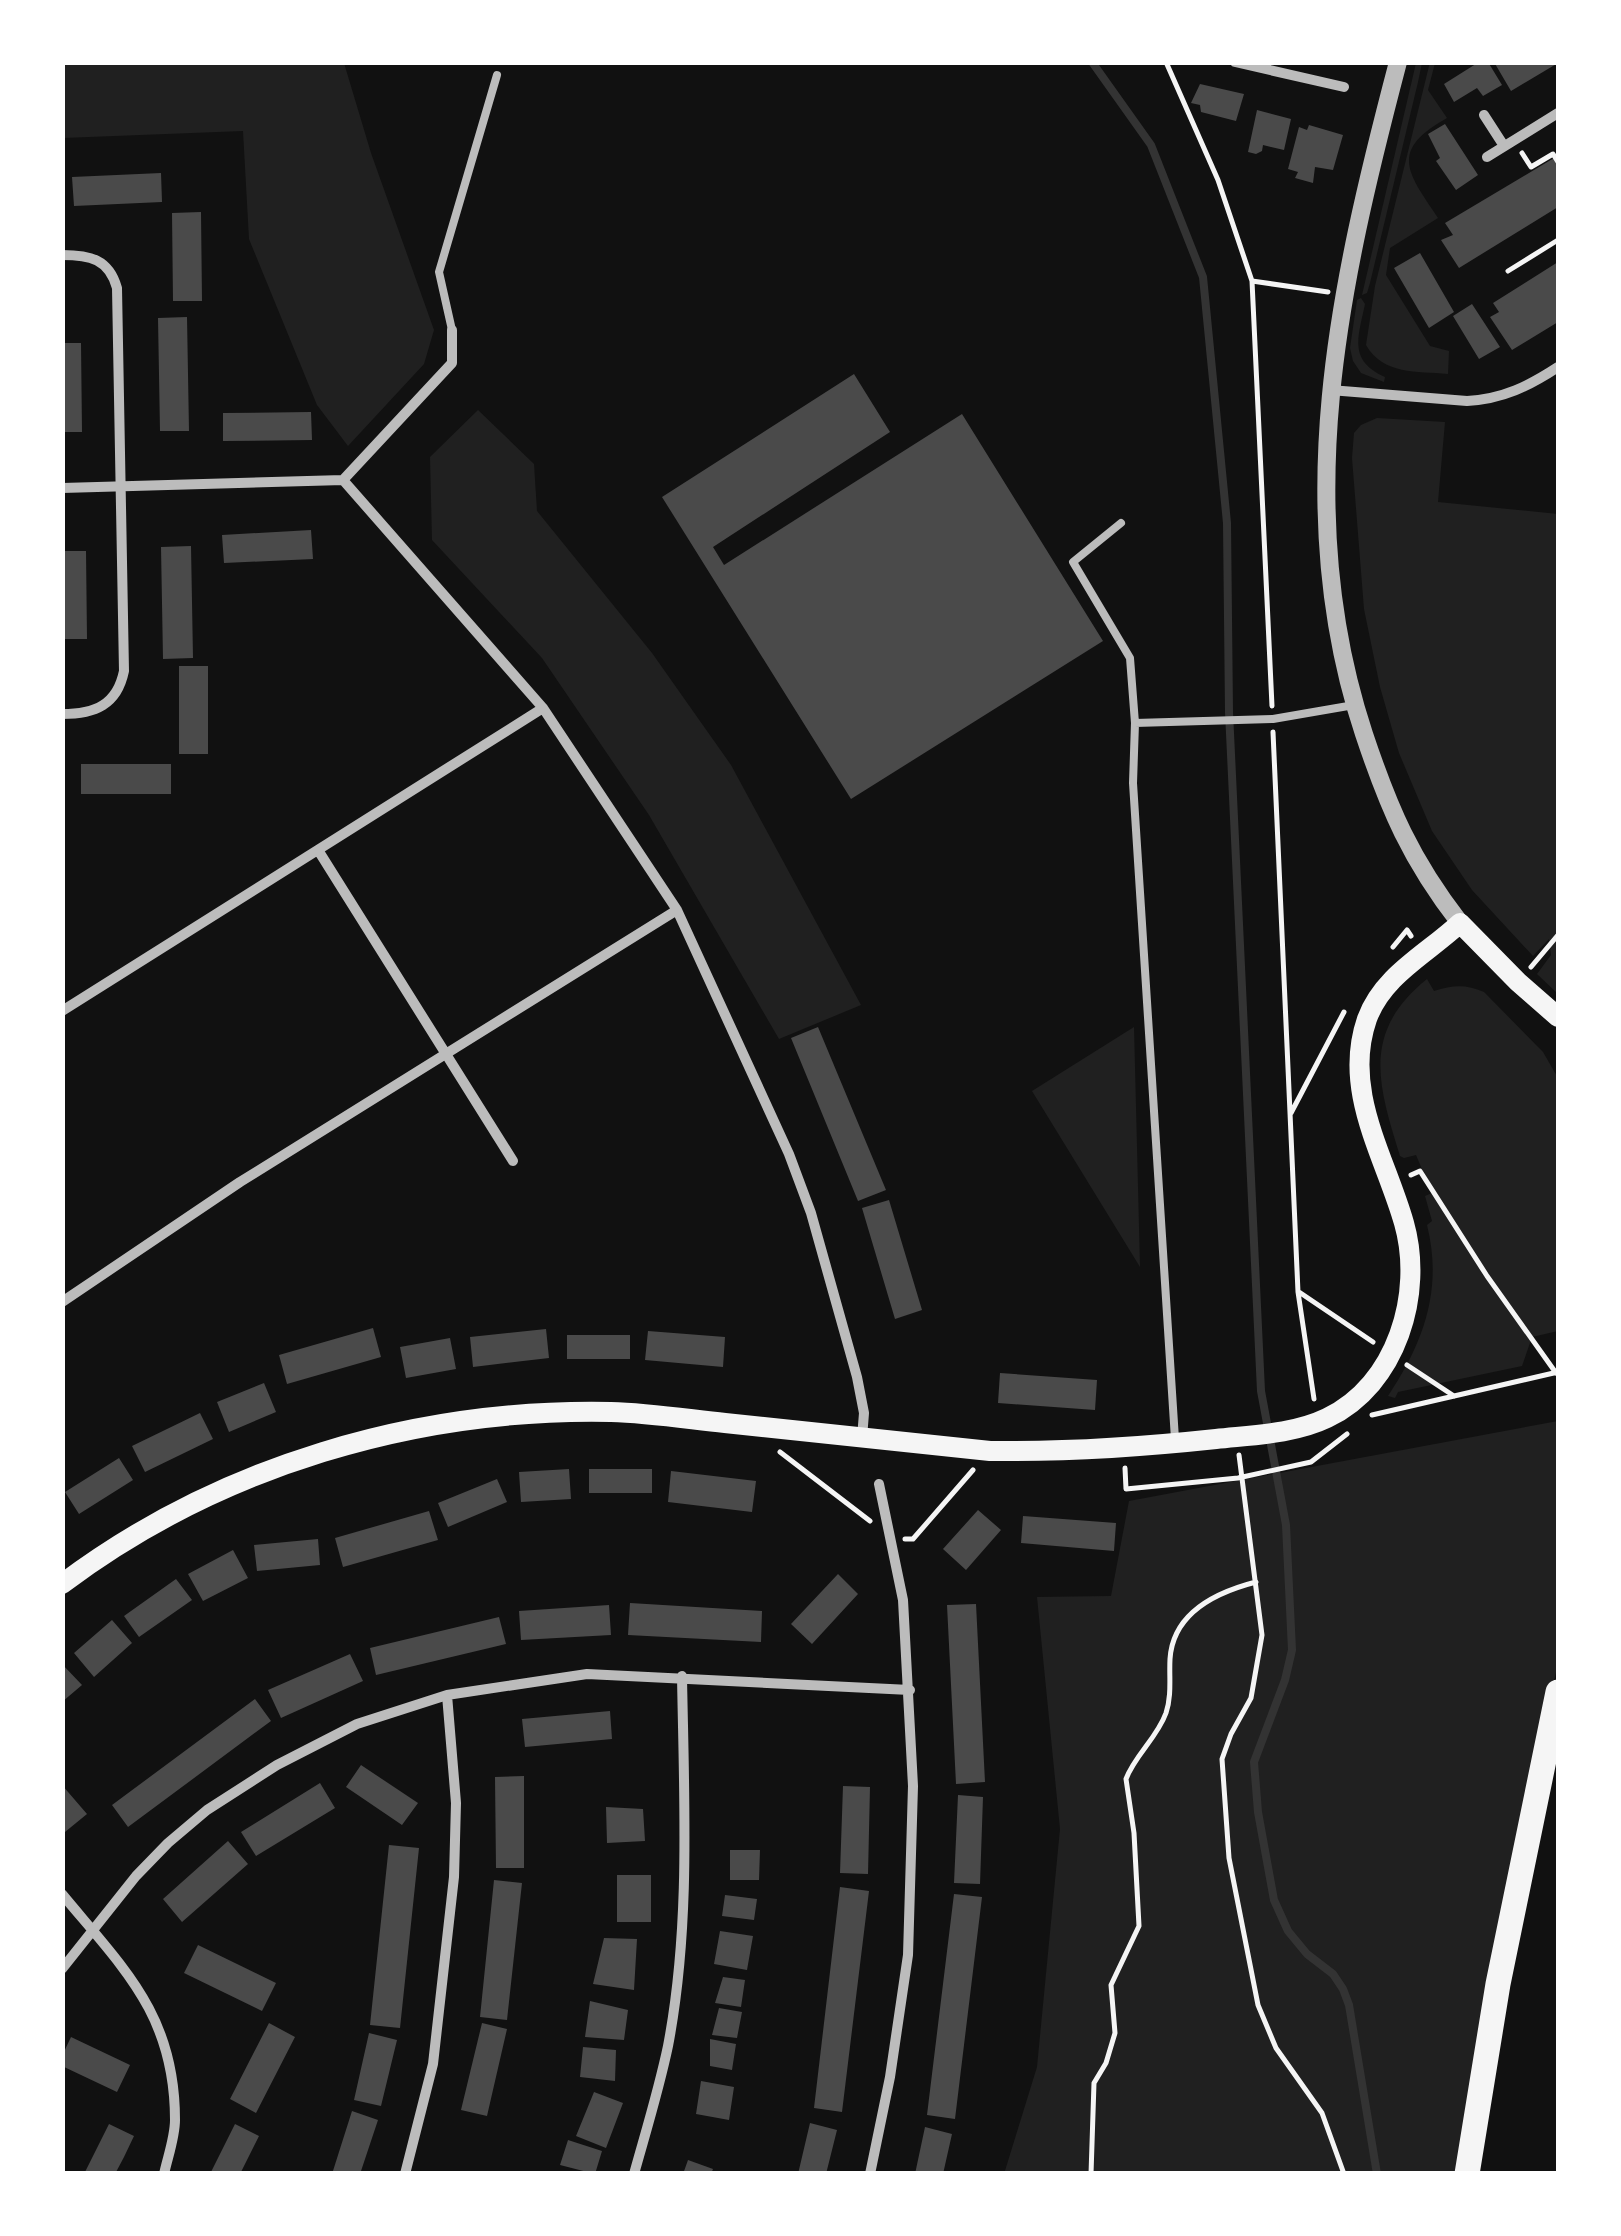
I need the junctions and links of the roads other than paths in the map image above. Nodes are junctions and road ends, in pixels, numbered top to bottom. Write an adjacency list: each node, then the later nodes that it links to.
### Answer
1 (1235, 62): 3 (street)
2 (1398, 62): 13 (street)
3 (1256, 64): 5 (street)
4 (497, 76): 11 (lane)
5 (1344, 87)
6 (1558, 113): 8 (street)
7 (1484, 115): 8 (street)
8 (1509, 143): 9 (street)
9 (1486, 157)
10 (62, 256): 15 (street)
11 (452, 330): 14 (street)
12 (1558, 367): 13 (street)
13 (1329, 390): 18 (street)
14 (342, 480): 15 (street); 19 (street)
15 (119, 487): 16 (street); 20 (street)
16 (62, 488)
17 (1121, 523): 21 (lane)
18 (1354, 705): 21 (lane); 24 (street)
19 (543, 708): 22 (street); 23 (street)
20 (62, 714)
21 (1135, 723): 31 (lane)
22 (318, 850): 25 (street); 27 (street)
23 (677, 910): 27 (street); 30 (street)
24 (1460, 923): 26 (main road); 31 (main road)
25 (62, 1011)
26 (1556, 1019)
27 (445, 1054): 28 (street); 29 (street)
28 (514, 1161)
29 (62, 1302)
30 (862, 1438): 31 (main road); 33 (main road)
31 (1176, 1443)
32 (880, 1484): 35 (street)
33 (62, 1584)
34 (682, 1676): 35 (street); 37 (street); 43 (street)
35 (910, 1690): 44 (street)
36 (1558, 1692): 45 (main road)
37 (447, 1695): 39 (street); 42 (street)
38 (62, 1894): 39 (street)
39 (92, 1930): 40 (street); 41 (street)
40 (62, 1969)
41 (164, 2174)
42 (405, 2174)
43 (634, 2174)
44 (870, 2174)
45 (1467, 2174)

